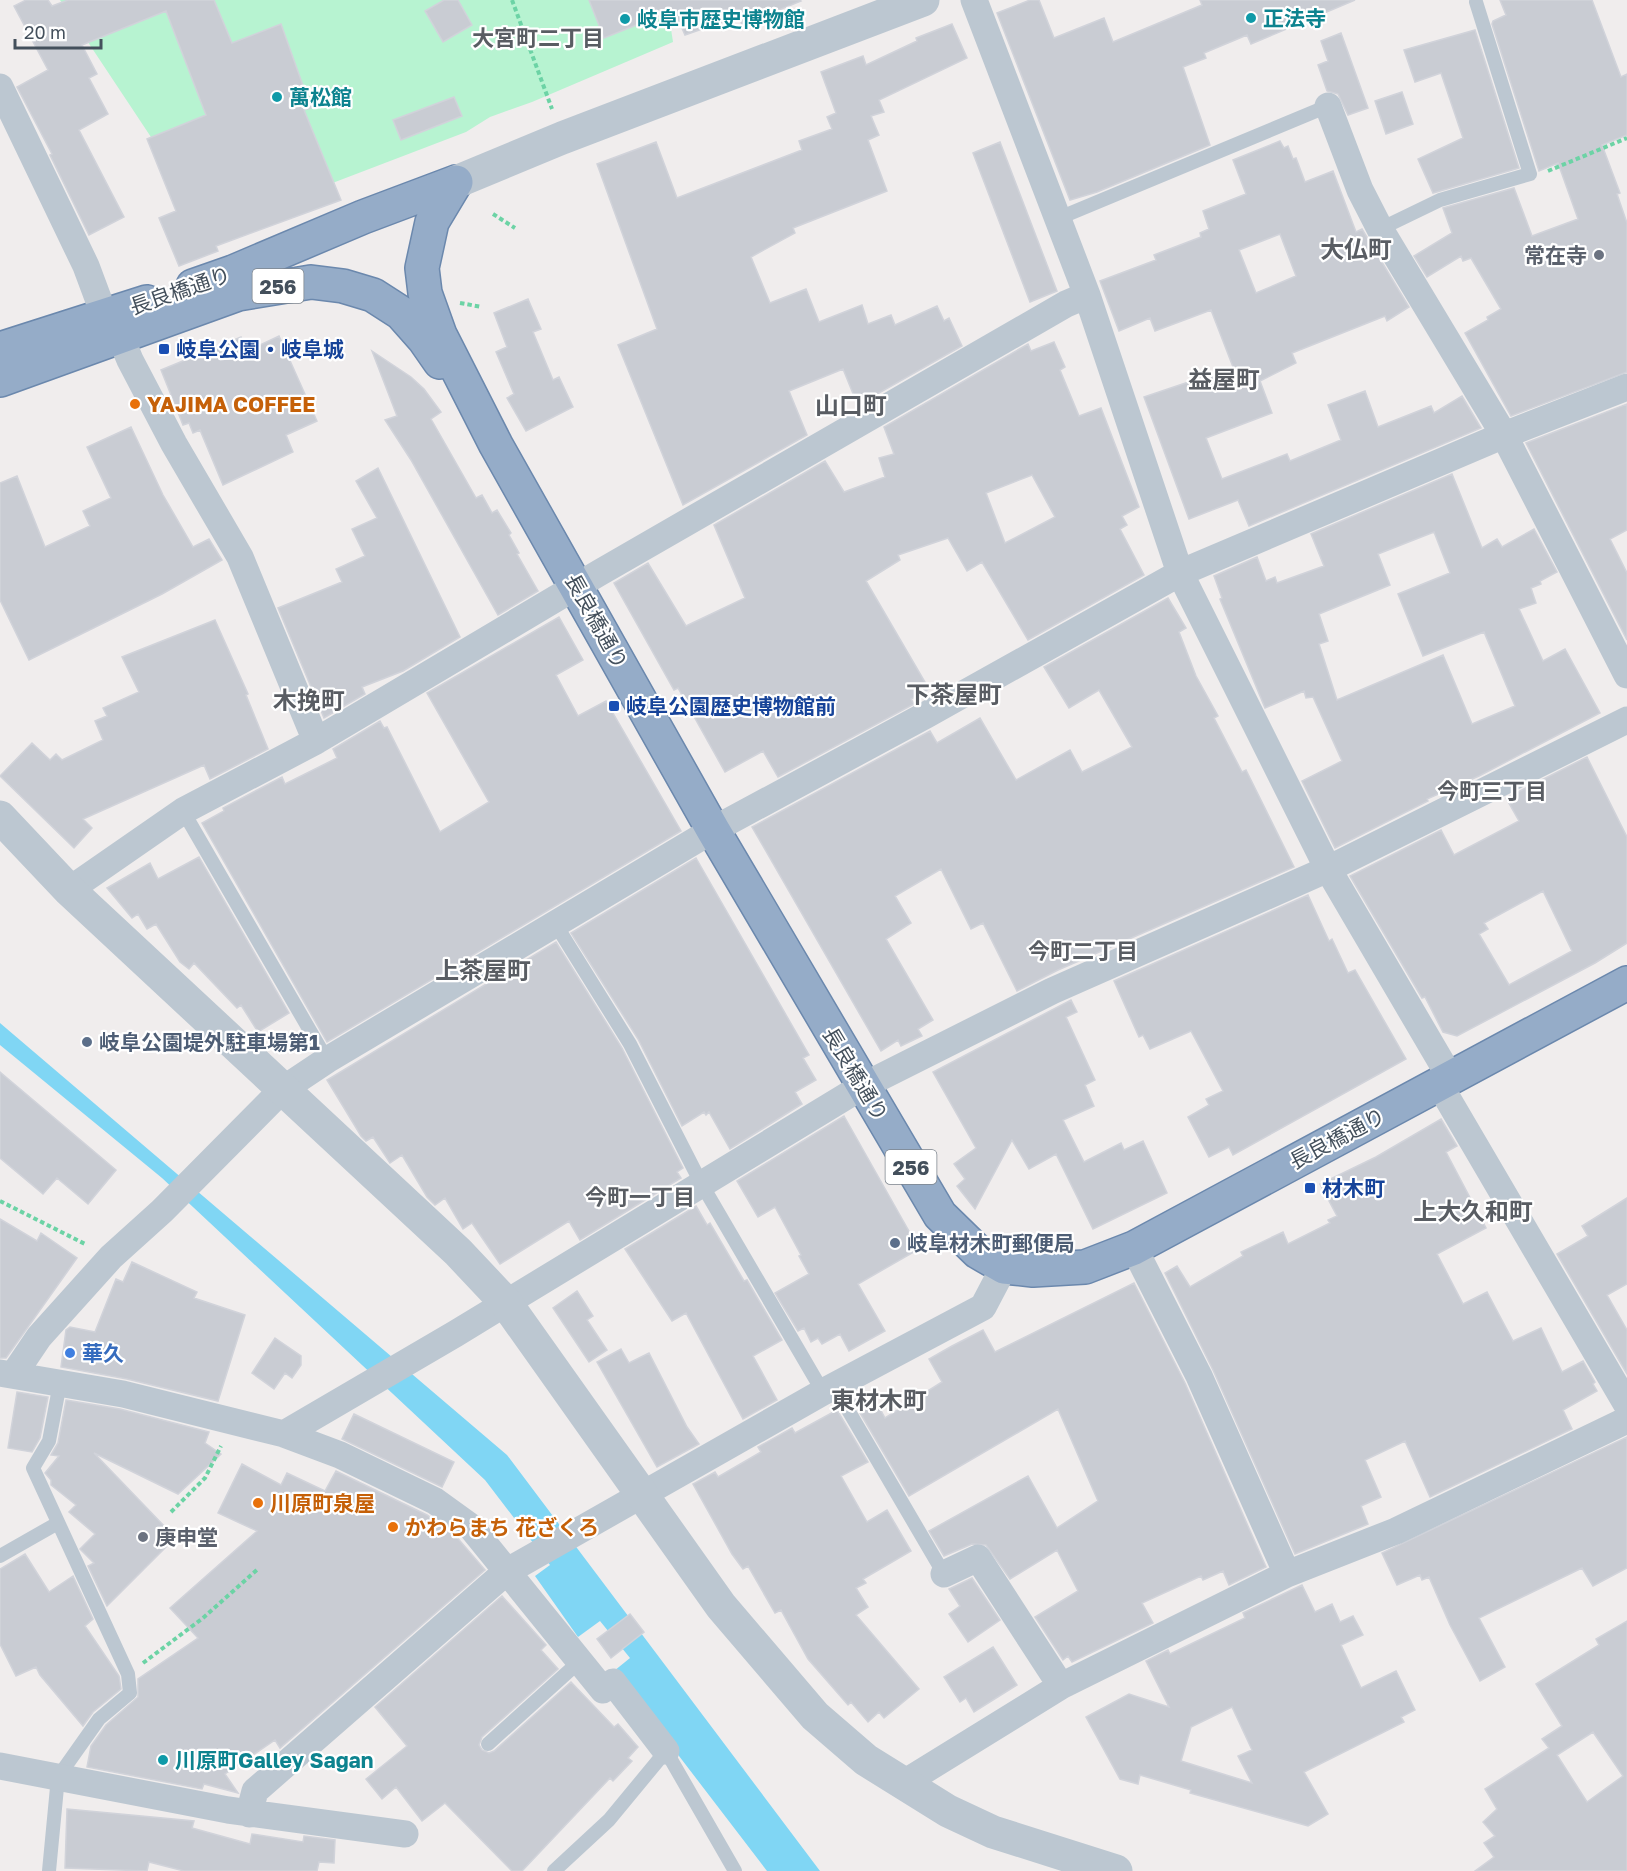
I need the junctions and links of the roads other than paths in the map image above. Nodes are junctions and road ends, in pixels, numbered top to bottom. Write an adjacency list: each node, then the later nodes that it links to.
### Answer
1 (924, 0): 6 (street)
2 (974, 0): 7 (street)
3 (1476, 2): 8 (lane)
4 (0, 87): 10 (street)
5 (1328, 106): 7 (lane); 8 (street)
6 (456, 182): 10 (highway, 長良橋通り / 256); 15 (highway, 長良橋通り / 256)
7 (1059, 218): 9 (street)
8 (1380, 229): 14 (street)
9 (1088, 295): 16 (street); 17 (street)
10 (112, 326): 11 (highway, 長良橋通り / 256); 12 (highway, 長良橋通り / 256); 15 (highway, 長良橋通り / 256); 20 (street)
11 (0, 349)
12 (0, 380)
13 (1627, 387): 14 (street)
14 (1504, 435): 16 (street); 18 (street)
15 (496, 446): 17 (highway, 長良橋通り / 256)
16 (1180, 573): 23 (street); 24 (street)
17 (578, 586): 20 (street); 23 (highway, 長良橋通り / 256)
18 (1627, 675)
19 (1627, 720): 24 (street)
20 (316, 741): 21 (street)
21 (183, 811): 25 (street); 28 (lane)
22 (0, 817): 25 (street)
23 (712, 830): 26 (street); 30 (highway, 長良橋通り / 256)
24 (1328, 869): 29 (street); 30 (street)
25 (69, 890): 31 (street)
26 (556, 925): 28 (street); 32 (lane)
27 (1627, 983): 29 (highway, 長良橋通り / 256)
28 (327, 1060): 31 (street)
29 (1444, 1080): 33 (highway, 長良橋通り / 256); 39 (street)
30 (863, 1086): 32 (street); 34 (highway, 長良橋通り / 256)
31 (282, 1090): 35 (street); 36 (street)
32 (701, 1183): 35 (street); 38 (lane)
33 (1134, 1248): 34 (highway, 長良橋通り / 256); 47 (street)
34 (1004, 1267): 38 (street)
35 (506, 1303): 41 (street); 42 (street)
36 (7, 1374): 37 (street)
37 (60, 1383): 41 (street); 43 (lane)
38 (829, 1389): 42 (street); 46 (lane)
39 (1627, 1405)
40 (1627, 1420): 47 (street)
41 (284, 1434): 45 (street)
42 (642, 1495): 45 (street); 54 (street)
43 (58, 1523): 44 (lane); 53 (lane)
44 (0, 1556)
45 (506, 1572): 48 (street); 55 (street)
46 (944, 1574): 49 (street)
47 (1287, 1574): 49 (street)
48 (580, 1661): 50 (lane); 51 (street)
49 (1061, 1686): 54 (street)
50 (488, 1744)
51 (666, 1751): 58 (lane); 59 (lane)
52 (0, 1766): 53 (street)
53 (58, 1777): 55 (street); 57 (lane)
54 (904, 1783): 60 (street)
55 (249, 1814): 56 (street)
56 (405, 1834)
57 (49, 1871)
58 (554, 1871)
59 (735, 1871)
60 (1116, 1871)

